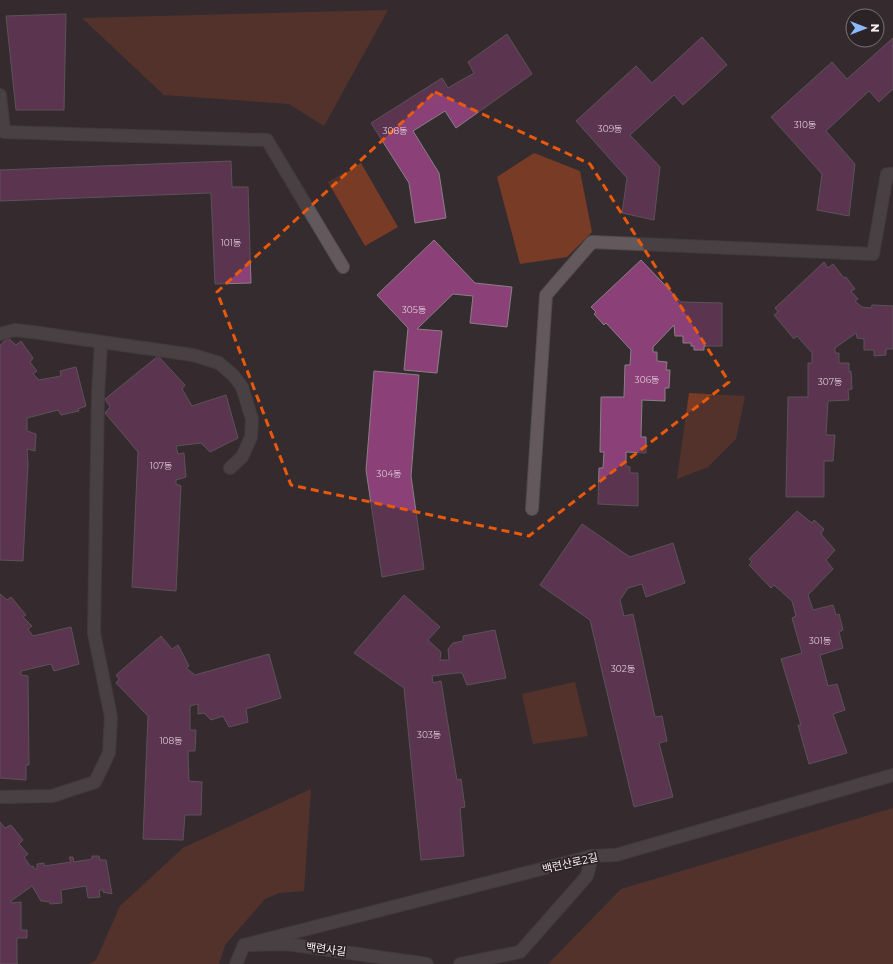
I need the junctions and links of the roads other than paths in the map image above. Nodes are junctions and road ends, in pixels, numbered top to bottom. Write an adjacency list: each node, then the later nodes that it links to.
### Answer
1 (0, 95): 2 (street)
2 (0, 99): 4 (street)
3 (893, 174): 8 (street)
4 (343, 267)
5 (0, 334): 6 (street)
6 (101, 342): 7 (street); 10 (street)
7 (230, 468)
8 (532, 509)
9 (893, 775): 11 (street, 백련산로2길)
10 (0, 797)
11 (592, 856): 12 (street, 백련산로2길); 15 (street)
12 (244, 945): 13 (street); 14 (street, 백련사길)
13 (236, 964)
14 (427, 964)
15 (460, 964)

